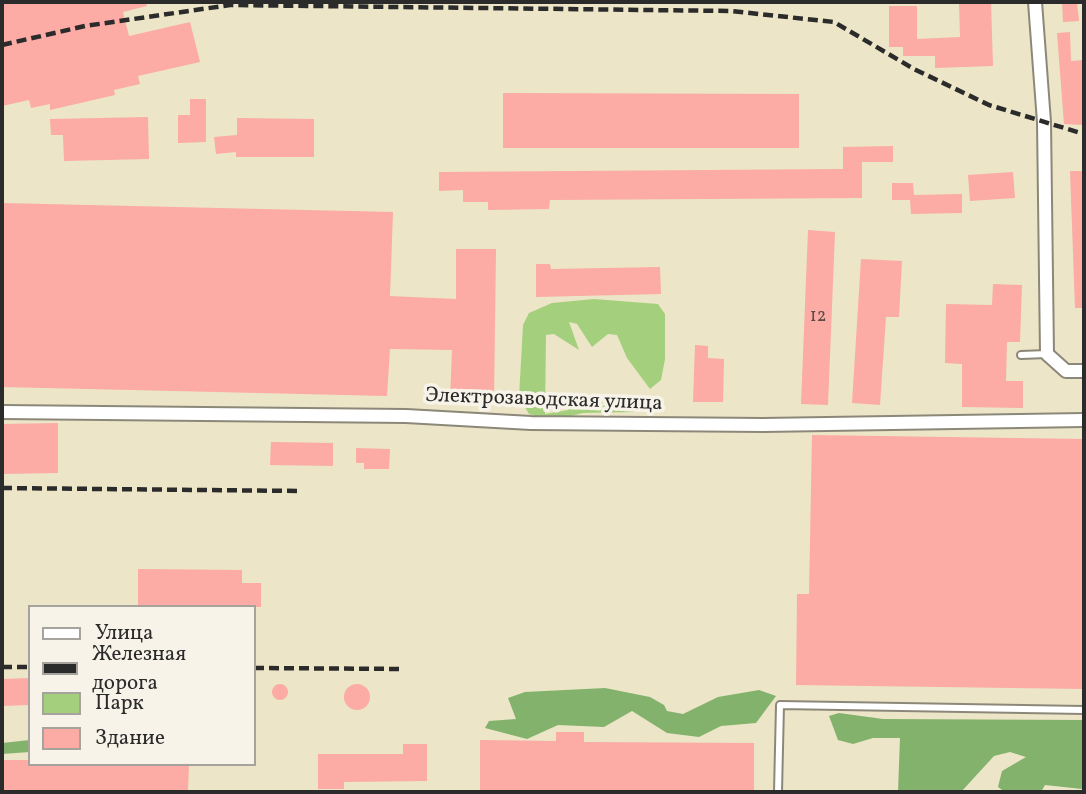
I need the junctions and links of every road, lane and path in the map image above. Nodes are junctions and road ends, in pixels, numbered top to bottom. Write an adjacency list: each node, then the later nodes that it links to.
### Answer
1 (1035, 2): 2 (street)
2 (1048, 354): 3 (lane); 4 (street)
3 (1021, 355)
4 (1084, 371)
5 (2, 412): 6 (street, Электрозаводская улица)
6 (1084, 421)
7 (1084, 710): 8 (lane)
8 (778, 792)

